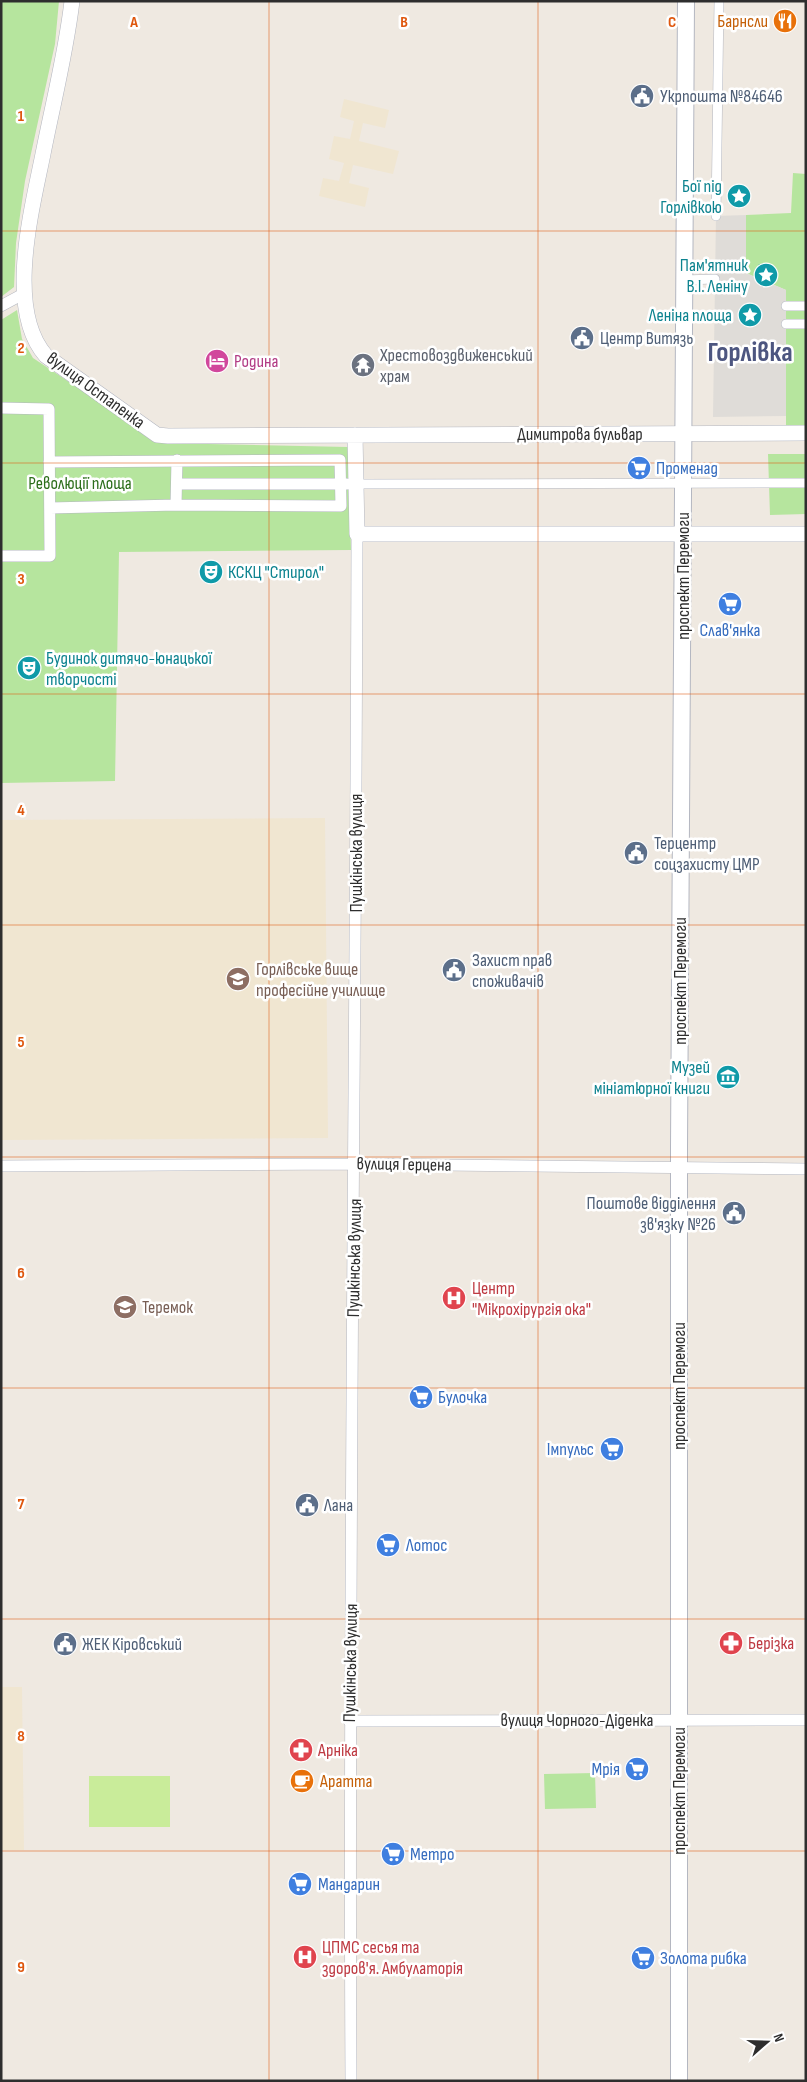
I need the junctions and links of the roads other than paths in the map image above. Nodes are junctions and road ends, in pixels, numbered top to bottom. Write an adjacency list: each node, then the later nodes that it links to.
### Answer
1 (72, 1): 7 (street, вулиця Остапенка)
2 (686, 1): 6 (main road, проспект Перемоги)
3 (719, 1): 4 (street)
4 (716, 216)
5 (715, 278): 6 (street)
6 (684, 280): 16 (main road, проспект Перемоги)
7 (26, 293): 8 (street); 15 (street, вулиця Остапенка)
8 (1, 306)
9 (786, 306): 10 (street)
10 (806, 306)
11 (786, 324): 12 (street)
12 (806, 324)
13 (1, 408): 18 (street)
14 (806, 433): 16 (street, Димитрова бульвар)
15 (355, 434): 16 (street, Димитрова бульвар); 23 (street, Пушкінська вулиця)
16 (683, 434): 19 (main road, проспект Перемоги)
17 (177, 460): 18 (street); 21 (street); 22 (street)
18 (50, 462): 25 (street)
19 (683, 483): 20 (street); 23 (street); 27 (main road, проспект Перемоги)
20 (806, 483)
21 (177, 484): 22 (street); 24 (street)
22 (341, 484): 23 (street); 24 (street)
23 (357, 484): 26 (street, Пушкінська вулиця)
24 (176, 505): 25 (street)
25 (50, 508): 29 (street)
26 (357, 534): 27 (street); 30 (street, Пушкінська вулиця)
27 (683, 534): 28 (street); 32 (main road, проспект Перемоги)
28 (806, 534)
29 (1, 556)
30 (355, 1164): 31 (street, вулиця Герцена); 32 (street, вулиця Герцена); 35 (street, Пушкінська вулиця)
31 (1, 1166)
32 (679, 1168): 33 (street, вулиця Герцена); 34 (main road, проспект Перемоги)
33 (806, 1169)
34 (679, 1719): 35 (street, вулиця Чорного-Діденка); 36 (street, вулиця Чорного-Діденка); 38 (main road, проспект Перемоги)
35 (349, 1720): 37 (street, Пушкінська вулиця)
36 (806, 1720)
37 (351, 2081)
38 (679, 2081)

